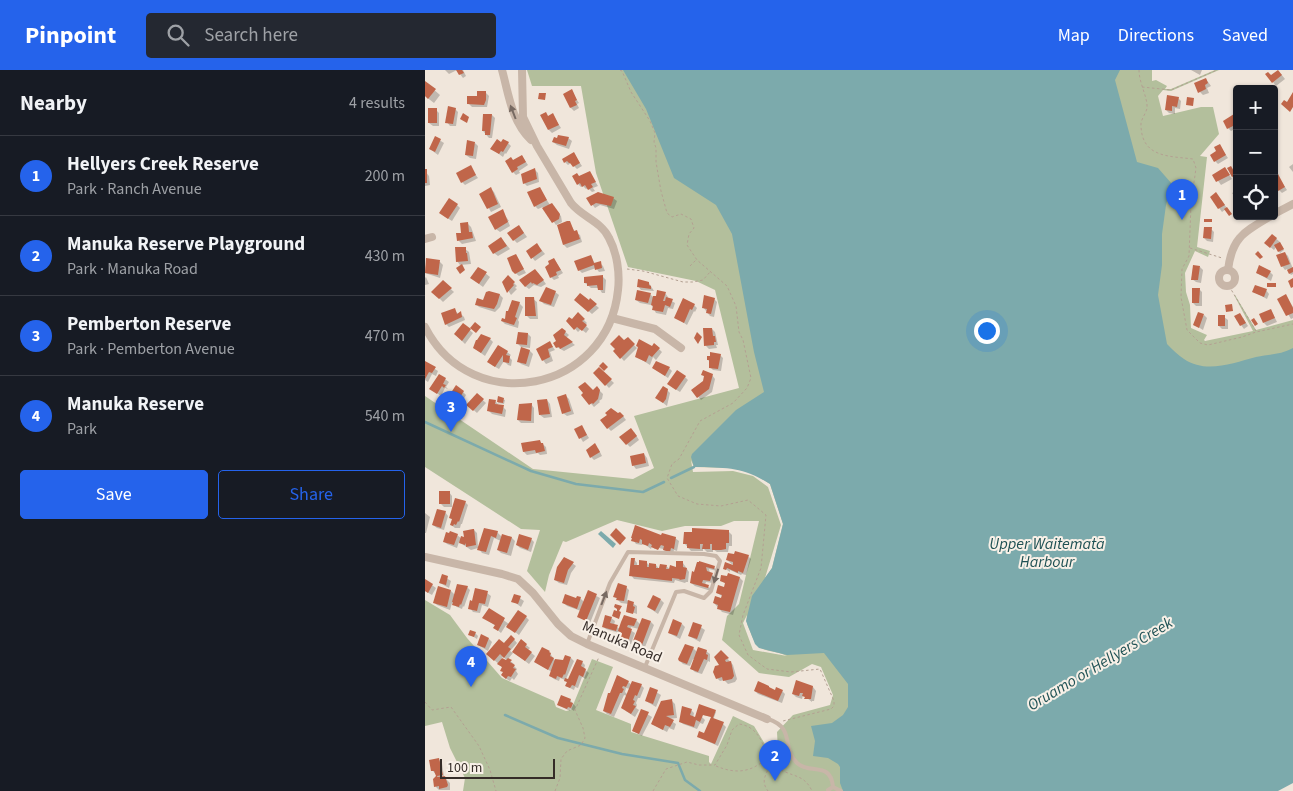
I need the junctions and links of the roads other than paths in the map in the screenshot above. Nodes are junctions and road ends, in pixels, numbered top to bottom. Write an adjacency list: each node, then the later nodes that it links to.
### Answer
1 (502, 70): 3 (street, one-way to 1)
2 (522, 70): 3 (street)
3 (537, 146): 8 (street)
4 (1293, 204): 5 (street)
5 (1278, 212)
6 (1265, 220): 7 (street)
7 (1228, 270): 7 (street)
8 (612, 318): 9 (street); 10 (street)
9 (425, 327)
10 (681, 348)
11 (425, 557): 12 (street, Manuka Road)
12 (587, 644): 13 (street, Manuka Road); 13 (lane, one-way to 13)
13 (645, 667): 14 (street, Manuka Road)
14 (767, 719): 15 (lane)
15 (833, 787): 16 (lane); 17 (lane)
16 (828, 790)
17 (841, 791)

